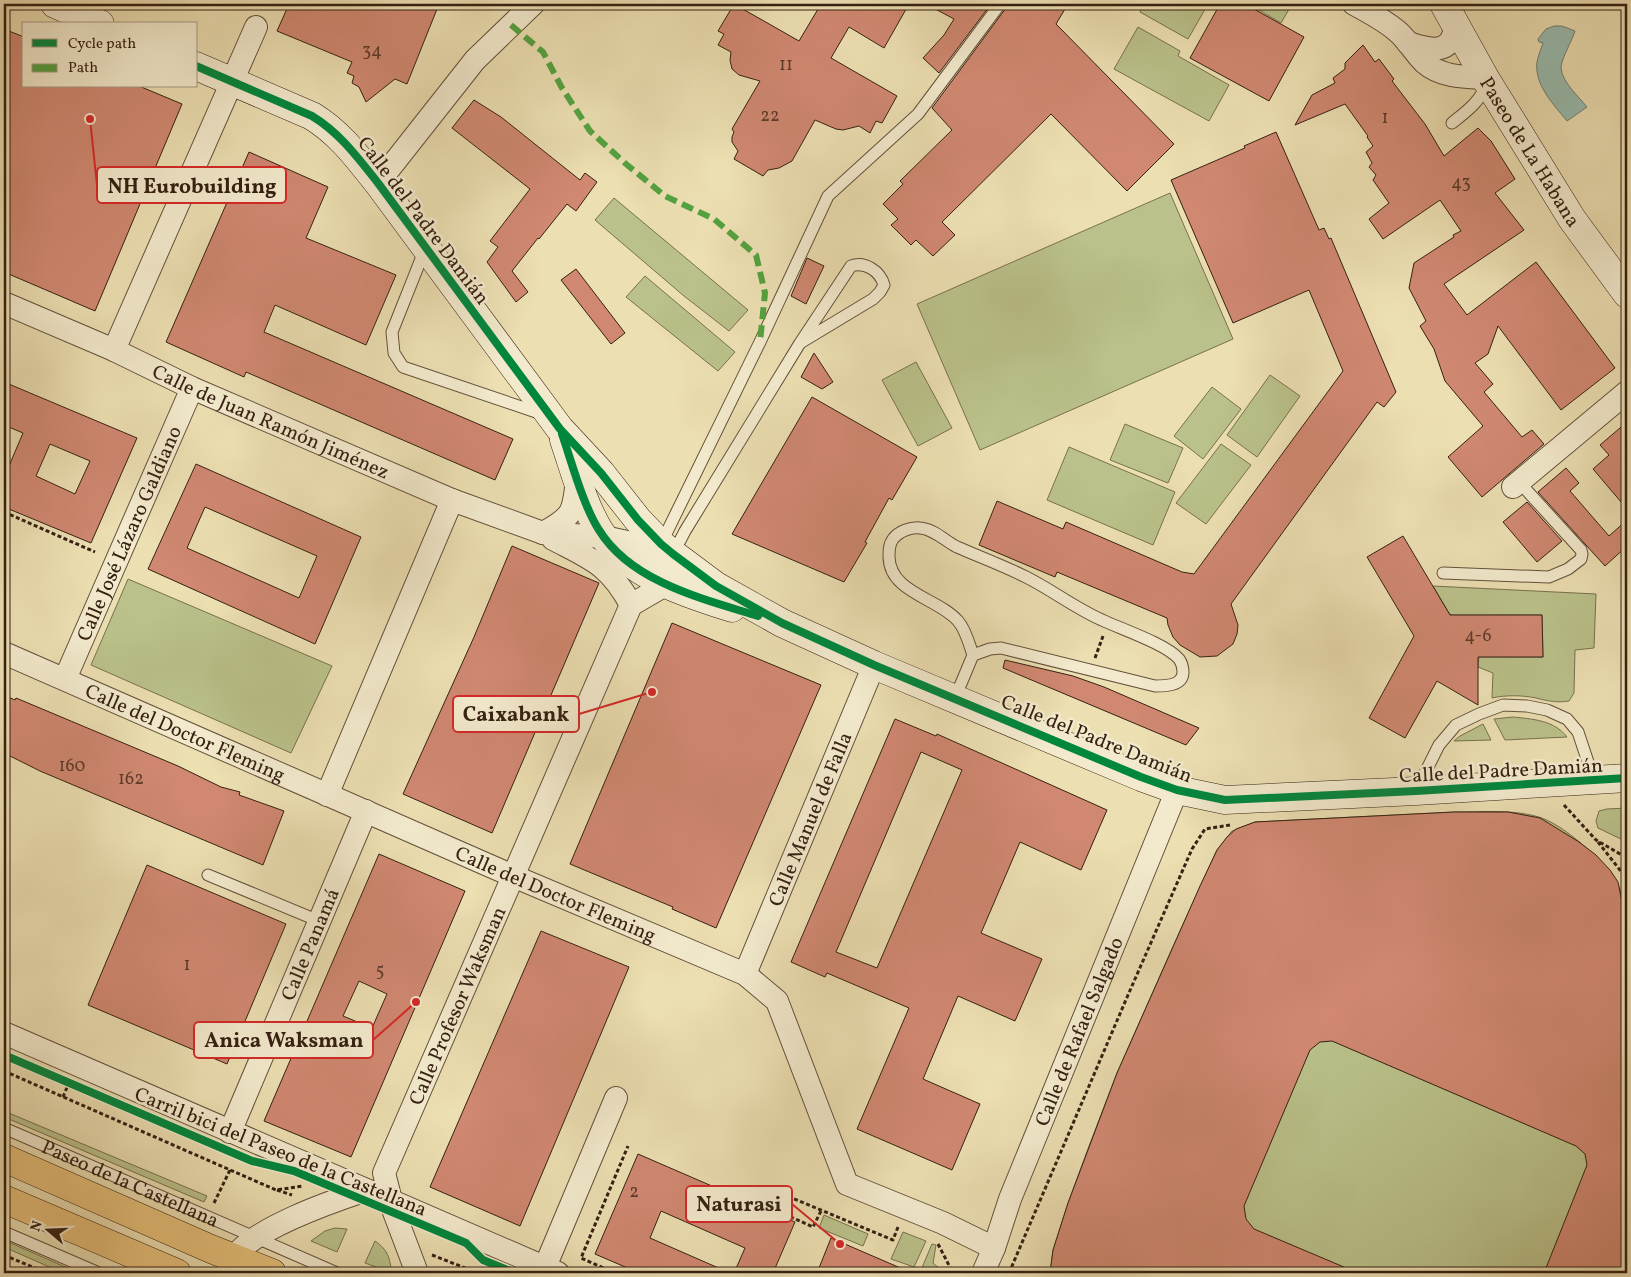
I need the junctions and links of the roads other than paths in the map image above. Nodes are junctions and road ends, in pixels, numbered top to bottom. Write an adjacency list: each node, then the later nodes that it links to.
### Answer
1 (55, 4): 6 (street)
2 (533, 4): 13 (street)
3 (1000, 4): 27 (lane)
4 (1354, 4): 8 (street)
5 (1449, 15): 8 (street); 10 (street, Paseo de La Habana)
6 (96, 22)
7 (256, 27): 11 (street)
8 (1408, 43): 10 (street)
9 (198, 67): 11 (street, Calle del Padre Damián)
10 (1486, 80): 12 (lane); 15 (street, Paseo de La Habana)
11 (233, 82): 13 (street, Calle del Padre Damián); 18 (street)
12 (1452, 123)
13 (378, 183): 14 (street, Calle del Padre Damián)
14 (426, 248): 21 (street, Calle del Padre Damián); 21 (lane)
15 (1627, 294)
16 (4, 303): 18 (street, Calle de Juan Ramón Jiménez)
17 (800, 342): 17 (lane); 27 (lane)
18 (114, 350): 19 (street, Calle de Juan Ramón Jiménez)
19 (192, 388): 24 (street, Calle de Juan Ramón Jiménez); 36 (street, Calle José Lázaro Galdiano)
20 (1627, 392): 23 (street)
21 (556, 423): 22 (street, Calle del Padre Damián); 27 (street, Calle del Padre Damián)
22 (577, 477): 25 (street, Calle del Padre Damián); 26 (street, Calle del Padre Damián)
23 (1516, 484): 28 (lane)
24 (452, 500): 25 (street, Calle de Juan Ramón Jiménez); 42 (street)
25 (543, 533): 26 (street, Calle del Padre Damián); 31 (street)
26 (604, 537): 29 (street, Calle del Padre Damián); 30 (street, Calle del Padre Damián)
27 (667, 549): 30 (street, Calle del Padre Damián)
28 (1443, 573)
29 (667, 584): 31 (street); 32 (street, Calle del Padre Damián)
30 (716, 586): 32 (street, Calle del Padre Damián)
31 (631, 605): 45 (street, Calle Profesor Waksman)
32 (782, 623): 35 (street, Calle del Padre Damián)
33 (4, 653): 36 (street, Calle del Doctor Fleming)
34 (973, 656): 34 (lane); 37 (lane)
35 (874, 665): 37 (street, Calle del Padre Damián); 47 (street, Calle Manuel de Falla)
36 (65, 679): 42 (street, Calle del Doctor Fleming)
37 (955, 698): 40 (street, Calle del Padre Damián)
38 (1627, 778): 39 (street, Calle del Padre Damián)
39 (1594, 780): 41 (street, Calle del Padre Damián); 41 (lane)
40 (1177, 790): 41 (street, Calle del Padre Damián); 58 (street, Calle de Rafael Salgado)
41 (1416, 791)
42 (327, 795): 43 (street, Calle del Doctor Fleming)
43 (366, 811): 45 (street, Calle del Doctor Fleming); 46 (street, Calle Panamá)
44 (208, 875): 46 (lane)
45 (513, 876): 47 (street, Calle del Doctor Fleming); 55 (street, Calle Profesor Waksman)
46 (319, 921): 51 (street, Calle Panamá)
47 (745, 974): 58 (street, Calle del Doctor Fleming)
48 (4, 1034): 51 (street)
49 (616, 1098): 60 (street)
50 (4, 1128): 57 (lane, Paseo de la Castellana)
51 (230, 1132): 53 (street)
52 (4, 1158): 59 (highway, Paseo de la Castellana)
53 (366, 1190): 55 (street); 57 (street)
54 (4, 1199): 62 (highway)
55 (389, 1199): 60 (street); 65 (street)
56 (4, 1232): 61 (lane)
57 (256, 1236): 59 (street); 64 (lane, Paseo de la Castellana)
58 (994, 1248): 66 (street, Calle de Rafael Salgado)
59 (230, 1266): 63 (highway, Paseo de la Castellana)
60 (552, 1270)
61 (99, 1273)
62 (178, 1273)
63 (272, 1273)
64 (337, 1273)
65 (417, 1273)
66 (983, 1273)

